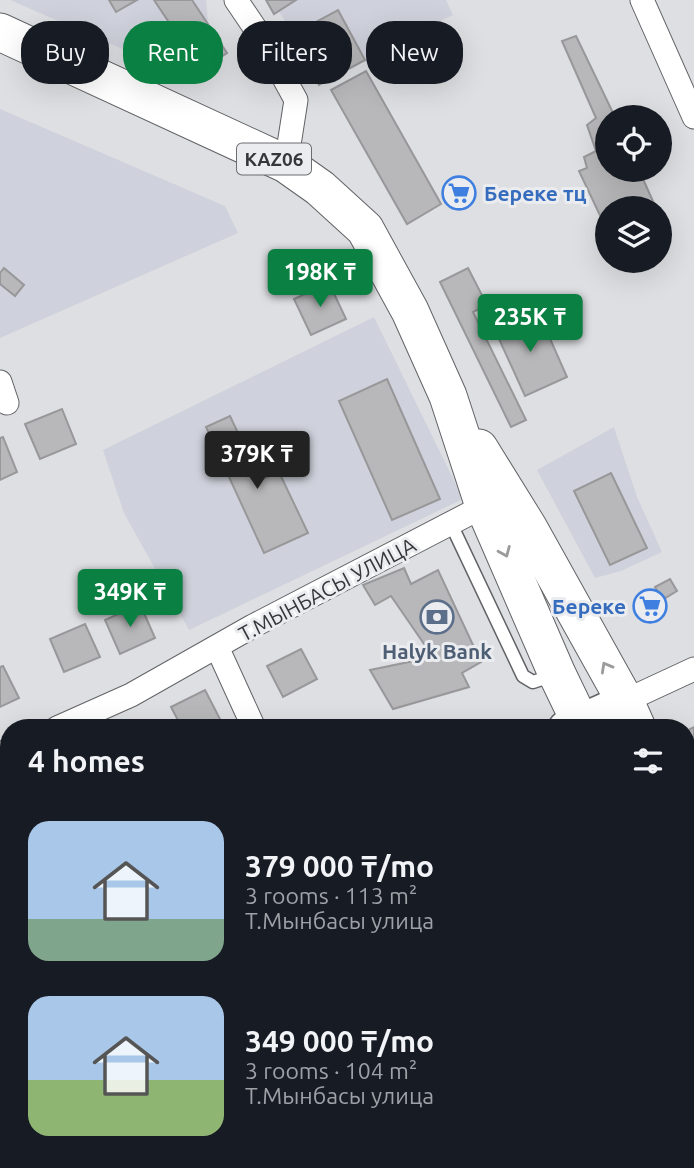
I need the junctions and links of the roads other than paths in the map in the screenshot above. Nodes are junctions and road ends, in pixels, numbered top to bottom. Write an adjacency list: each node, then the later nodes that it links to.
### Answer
1 (236, 0): 5 (street)
2 (642, 0): 4 (street)
3 (0, 32): 5 (main road, KАZ06)
4 (694, 117)
5 (286, 164): 6 (main road, KАZ06)
6 (448, 396): 7 (main road, KАZ06); 12 (main road, KАZ06, one-way to 6)
7 (484, 506): 8 (street, Т.МЫНБАСЫ УЛИЦА); 11 (main road, KАZ06, one-way to 11)
8 (451, 524): 9 (street, Т.МЫНБАСЫ УЛИЦА); 11 (lane)
9 (217, 647): 13 (street, Т.МЫНБАСЫ УЛИЦА); 14 (street)
10 (694, 669): 12 (street)
11 (557, 674): 15 (main road, KАZ06)
12 (631, 715): 16 (main road)
13 (77, 719)
14 (250, 719)
15 (573, 719)
16 (611, 719)

